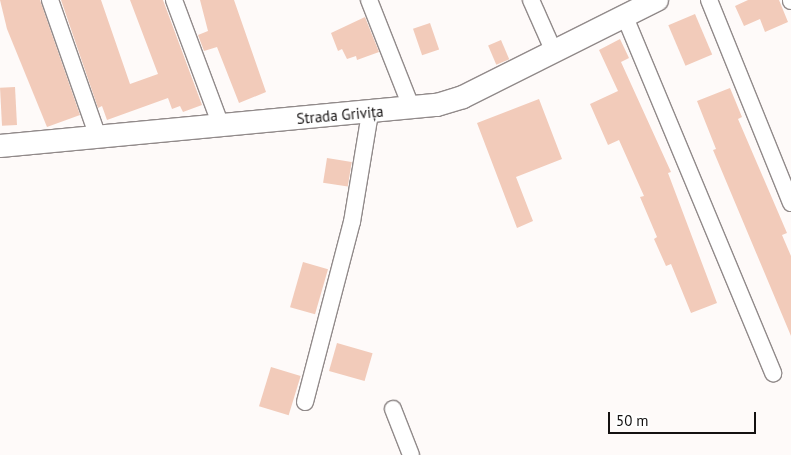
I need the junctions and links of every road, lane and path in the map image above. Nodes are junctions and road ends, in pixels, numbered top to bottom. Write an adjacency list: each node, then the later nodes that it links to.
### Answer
1 (50, 0): 12 (street)
2 (174, 0): 11 (street)
3 (369, 0): 9 (street)
4 (531, 0): 8 (street)
5 (657, 0): 7 (street, Strada Grivița)
6 (709, 0): 14 (street)
7 (625, 17): 8 (street, Strada Grivița); 15 (street)
8 (554, 52): 9 (street, Strada Grivița)
9 (412, 109): 10 (street, Strada Grivița)
10 (370, 113): 11 (street, Strada Grivița); 16 (street)
11 (221, 126): 12 (street, Strada Grivița)
12 (98, 138): 13 (street, Strada Grivița)
13 (0, 146)
14 (791, 202)
15 (773, 373)
16 (305, 402)
17 (393, 409): 18 (street)
18 (411, 455)

